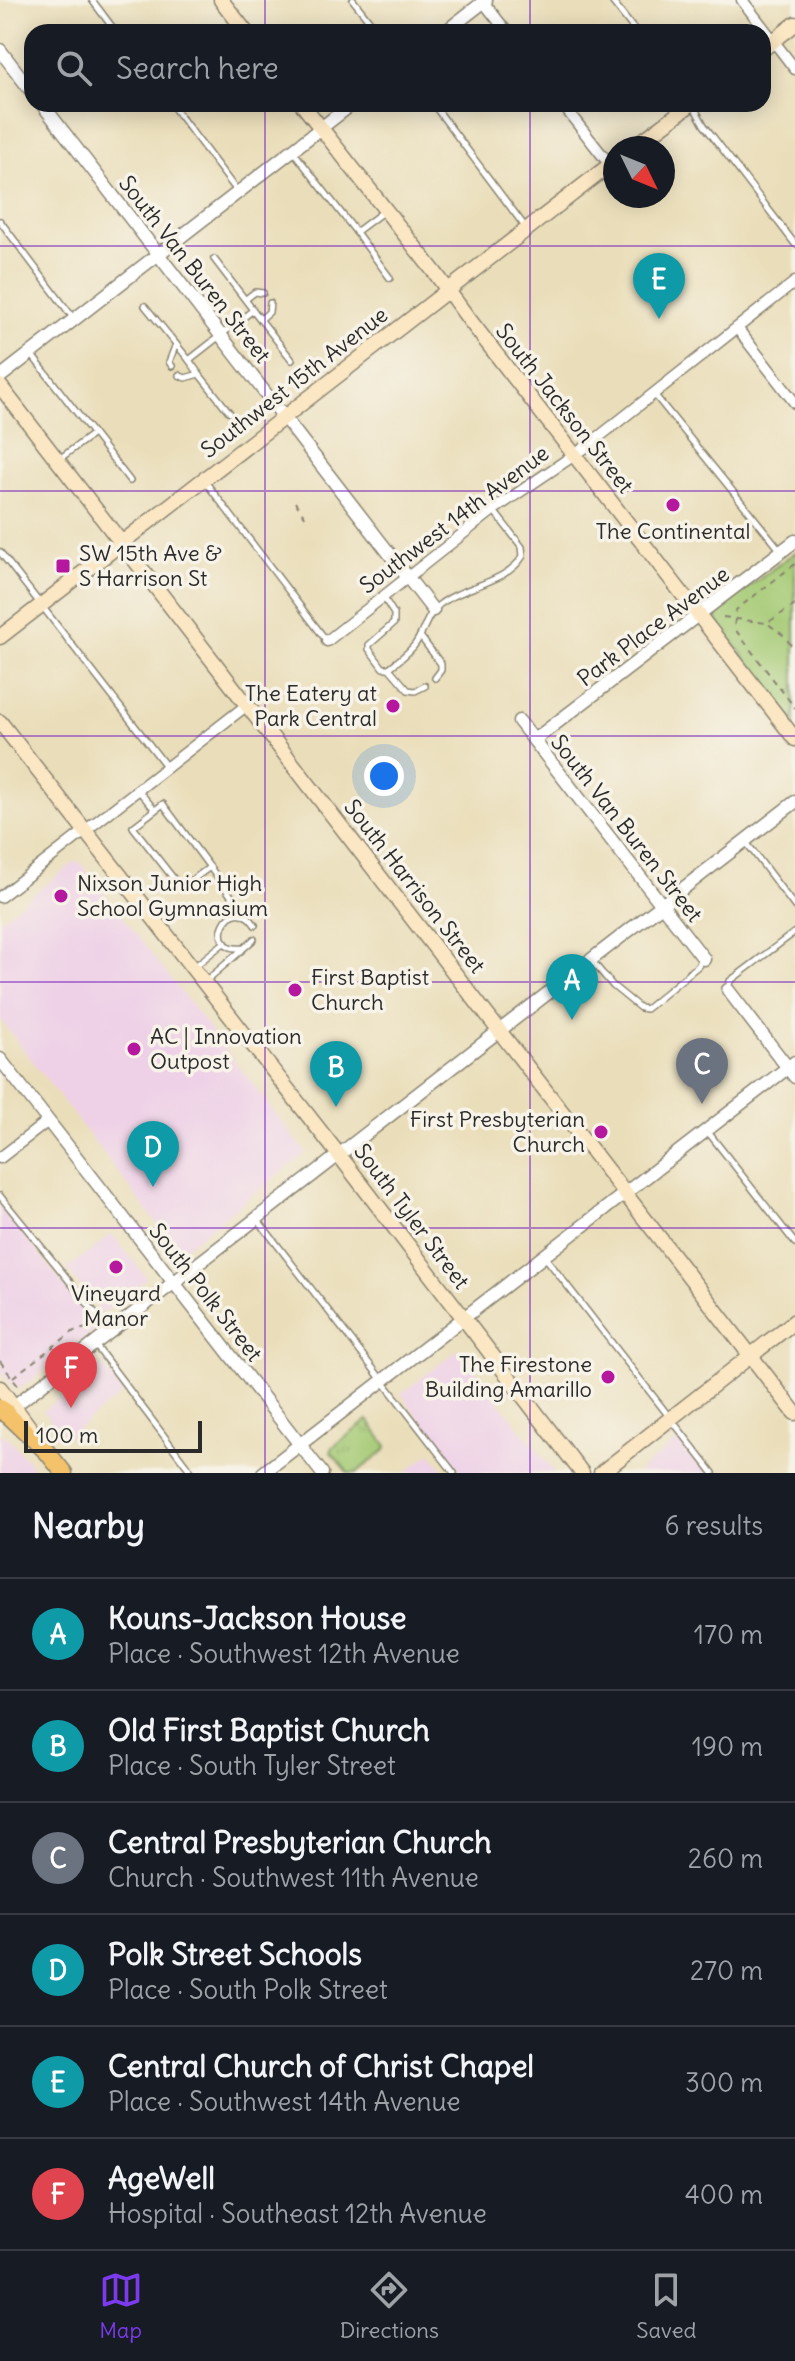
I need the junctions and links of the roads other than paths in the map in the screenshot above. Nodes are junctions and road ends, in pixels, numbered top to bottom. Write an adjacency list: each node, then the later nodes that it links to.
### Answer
1 (92, 0): 7 (lane)
2 (221, 0): 8 (main road)
3 (353, 0): 9 (lane)
4 (611, 0): 12 (lane)
5 (742, 0): 13 (street)
6 (484, 1): 10 (street); 11 (street)
7 (110, 24)
8 (240, 24)
9 (372, 24)
10 (455, 24)
11 (501, 24)
12 (630, 24)
13 (756, 24)
14 (795, 24): 15 (main road)
15 (771, 43)
16 (771, 48): 18 (street)
17 (0, 50): 19 (street)
18 (795, 69)
19 (24, 82)
20 (48, 112): 39 (street, South Van Buren Street)
21 (177, 112): 33 (lane)
22 (308, 112): 28 (main road, South Jackson Street)
23 (341, 112): 28 (street)
24 (439, 112): 36 (lane)
25 (569, 112): 31 (street)
26 (680, 112): 29 (main road)
27 (696, 112): 38 (lane)
28 (320, 128): 30 (street); 34 (main road, South Jackson Street)
29 (649, 136)
30 (292, 150): 33 (street); 37 (lane)
31 (603, 152)
32 (603, 170): 36 (main road, Southwest 15th Avenue)
33 (238, 192): 39 (street)
34 (385, 210): 37 (lane); 43 (main road, South Jackson Street)
35 (0, 221): 49 (lane)
36 (527, 229): 43 (main road, Southwest 15th Avenue)
37 (356, 232): 41 (lane)
38 (795, 244)
39 (158, 254): 49 (street); 52 (street, South Van Buren Street)
40 (214, 259): 45 (lane)
41 (390, 278)
42 (795, 282): 51 (street, Southwest 14th Avenue)
43 (448, 290): 65 (main road, Southwest 15th Avenue); 67 (main road, South Jackson Street)
44 (263, 293): 45 (lane)
45 (246, 299): 48 (lane)
46 (270, 303): 50 (lane)
47 (145, 306): 53 (lane)
48 (253, 310): 50 (lane); 52 (lane)
49 (74, 319): 54 (street)
50 (261, 319): 56 (lane)
51 (737, 328): 62 (street, Southwest 14th Avenue); 63 (street)
52 (220, 335): 55 (lane); 65 (street, South Van Buren Street)
53 (176, 344): 55 (lane); 57 (lane)
54 (30, 353): 60 (street); 66 (lane)
55 (189, 360): 58 (lane)
56 (292, 360)
57 (172, 366)
58 (199, 374): 59 (lane); 64 (lane)
59 (179, 375)
60 (0, 377)
61 (0, 386): 68 (main road, South Harrison Street)
62 (654, 394): 67 (street, Southwest 14th Avenue); 75 (lane)
63 (795, 403)
64 (230, 413)
65 (284, 417): 69 (main road, Southwest 15th Avenue); 76 (street, South Van Buren Street)
66 (93, 434): 68 (lane); 70 (lane)
67 (574, 455): 71 (street, Southwest 14th Avenue); 80 (main road, South Jackson Street)
68 (57, 461): 73 (main road, South Harrison Street)
69 (204, 480): 73 (main road, Southwest 15th Avenue); 83 (lane)
70 (130, 481)
71 (493, 510): 76 (street, Southwest 14th Avenue); 79 (lane)
72 (795, 541): 75 (street, Park Place Avenue)
73 (122, 544): 78 (main road, Southwest 15th Avenue); 87 (main road, South Harrison Street)
74 (0, 552): 78 (lane)
75 (782, 552): 80 (street, Park Place Avenue)
76 (408, 577): 77 (street, Southwest 14th Avenue); 79 (street, South Van Buren Street)
77 (383, 597): 83 (street, Southwest 14th Avenue); 84 (lane)
78 (41, 606): 82 (main road, Southwest 15th Avenue); 92 (lane)
79 (433, 610): 81 (lane)
80 (699, 616): 90 (main road, South Jackson Street); 91 (street, Park Place Avenue)
81 (420, 635): 84 (lane); 85 (lane)
82 (0, 637)
83 (327, 641)
84 (389, 668): 86 (lane)
85 (435, 678)
86 (425, 686)
87 (247, 705): 92 (street); 113 (main road, South Harrison Street)
88 (519, 721): 91 (street, South Van Buren Street)
89 (0, 722): 96 (main road, South Tyler Street)
90 (795, 739)
91 (534, 740): 100 (street, South Van Buren Street)
92 (167, 767): 93 (street)
93 (138, 790): 95 (lane); 96 (street)
94 (795, 802): 97 (street)
95 (155, 810): 98 (lane); 98 (lane)
96 (85, 832): 99 (street); 110 (main road, South Tyler Street)
97 (745, 841): 100 (street); 101 (lane)
98 (210, 867): 102 (lane)
99 (0, 897)
100 (662, 905): 108 (street, South Van Buren Street); 109 (street)
101 (795, 907)
102 (246, 916): 103 (lane); 106 (lane)
103 (255, 925)
104 (795, 932): 112 (lane)
105 (254, 939): 107 (lane)
106 (225, 942): 107 (lane); 110 (lane)
107 (244, 948): 111 (lane)
108 (703, 958): 109 (lane)
109 (591, 959): 113 (street)
110 (192, 969): 111 (main road, South Tyler Street)
111 (203, 983): 118 (main road, South Tyler Street)
112 (728, 990): 115 (street)
113 (499, 1031): 118 (street); 120 (main road, South Harrison Street)
114 (0, 1059): 116 (street, South Polk Street)
115 (793, 1069): 117 (street)
116 (48, 1121): 119 (street); 125 (street, South Polk Street)
117 (707, 1131): 120 (street); 123 (lane)
118 (339, 1155): 122 (street); 126 (main road, South Tyler Street)
119 (0, 1158)
120 (625, 1194): 124 (street); 130 (main road, South Harrison Street)
121 (0, 1196): 128 (lane)
122 (257, 1219): 125 (street); 131 (lane)
123 (795, 1243)
124 (545, 1257): 126 (street); 135 (lane)
125 (174, 1284): 128 (street); 136 (street, South Polk Street)
126 (463, 1319): 131 (street); 142 (main road, South Tyler Street)
127 (795, 1321): 130 (main road)
128 (111, 1332): 129 (street)
129 (95, 1344): 133 (street); 138 (lane)
130 (751, 1355): 134 (main road, South Harrison Street); 135 (main road)
131 (383, 1380): 136 (street); 141 (lane)
132 (0, 1388): 133 (main road)
133 (5, 1411): 137 (main road)
134 (795, 1413)
135 (672, 1418): 143 (main road); 144 (lane)
136 (300, 1445): 139 (street); 140 (street, South Polk Street)
137 (64, 1473)
138 (192, 1473)
139 (263, 1473)
140 (322, 1473)
141 (454, 1473)
142 (582, 1473)
143 (601, 1473)
144 (713, 1473)

